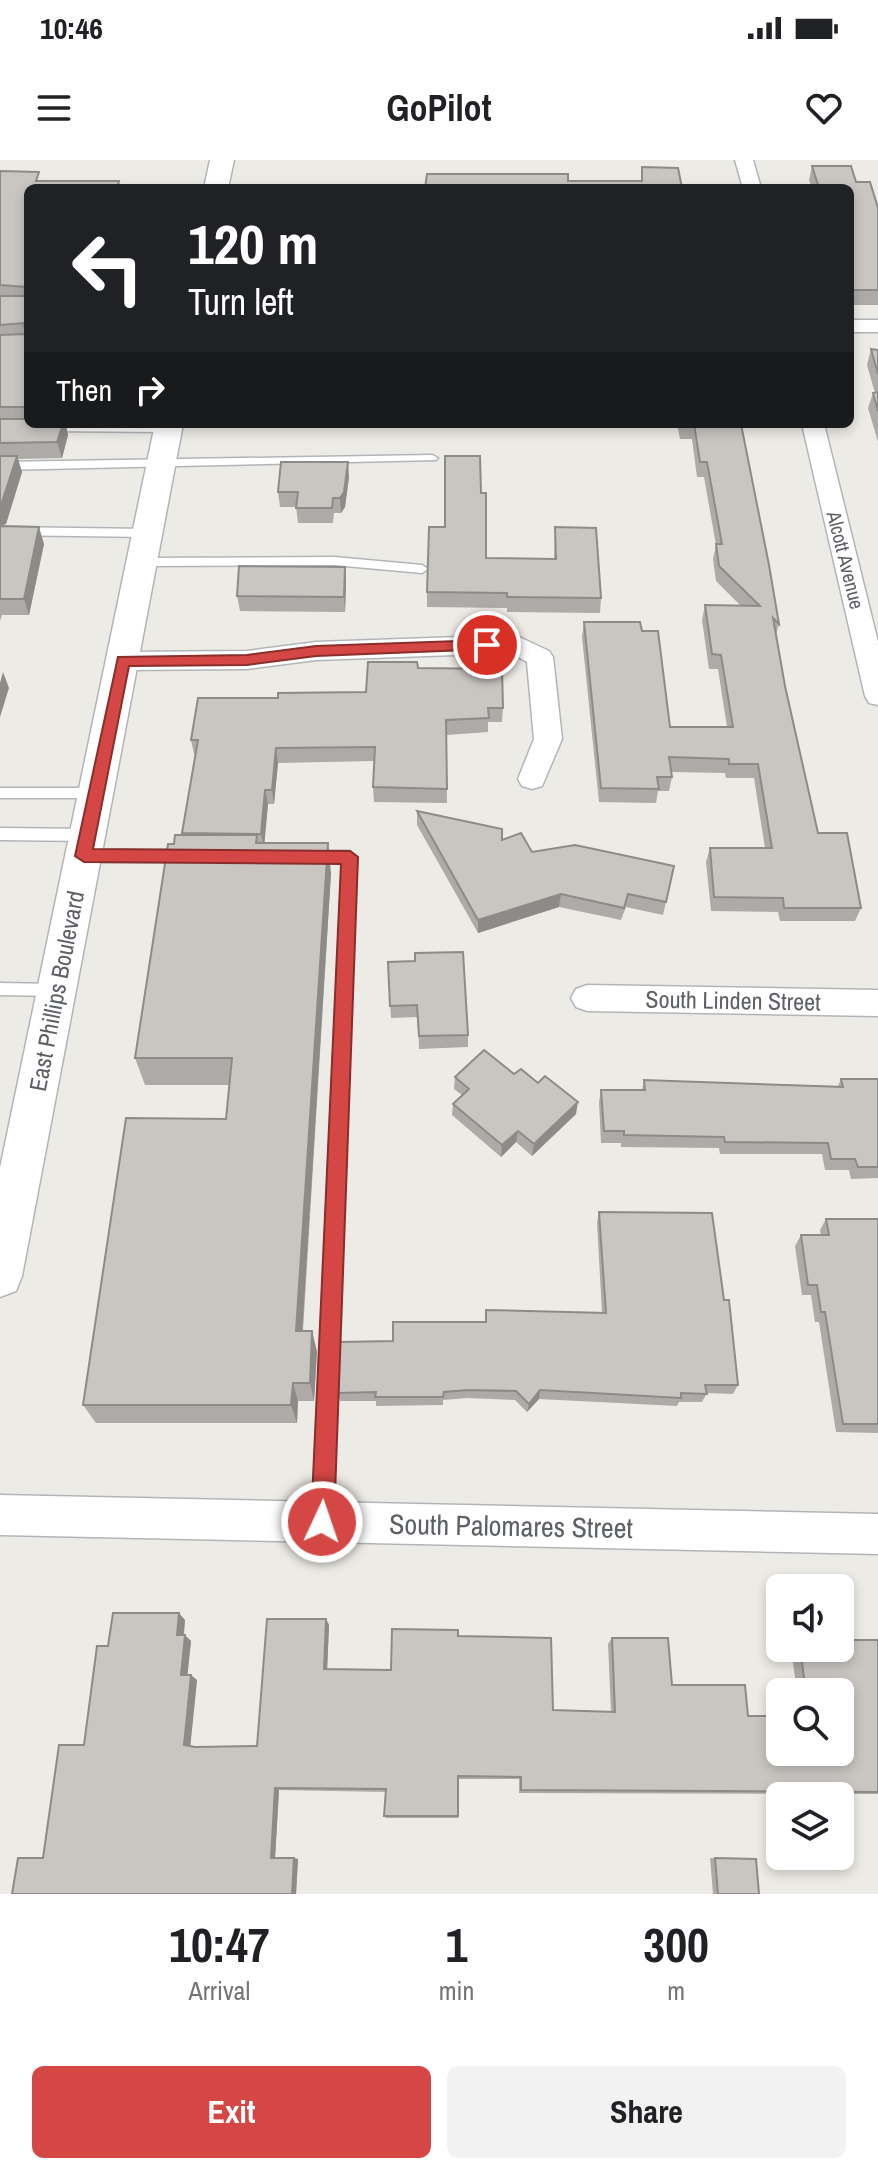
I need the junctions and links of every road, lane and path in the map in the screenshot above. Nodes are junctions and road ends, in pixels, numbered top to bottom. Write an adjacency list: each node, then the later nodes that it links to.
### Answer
1 (222, 160): 3 (street)
2 (744, 160): 4 (street)
3 (217, 184)
4 (751, 184)
5 (854, 326): 6 (street)
6 (878, 326)
7 (37, 428): 9 (lane)
8 (814, 428): 16 (street, Alcott Avenue)
9 (167, 438): 10 (lane); 11 (lane); 13 (street, East Phillips Boulevard)
10 (432, 458)
11 (0, 466)
12 (0, 531): 13 (lane)
13 (146, 548): 14 (lane); 15 (street, East Phillips Boulevard)
14 (422, 569)
15 (123, 661): 17 (street); 19 (street, East Phillips Boulevard)
16 (878, 696)
17 (532, 779)
18 (0, 793): 19 (lane)
19 (96, 793): 21 (street, East Phillips Boulevard)
20 (0, 834): 21 (lane)
21 (86, 845): 22 (lane); 25 (street, East Phillips Boulevard)
22 (211, 856)
23 (288, 857): 31 (lane)
24 (0, 989): 25 (lane)
25 (56, 990): 28 (street, East Phillips Boulevard)
26 (587, 998): 27 (street, South Linden Street)
27 (878, 1003)
28 (9, 1178): 29 (street, East Phillips Boulevard)
29 (0, 1276)
30 (0, 1515): 31 (street, South Palomares Street)
31 (322, 1522): 32 (street, South Palomares Street)
32 (878, 1534)

